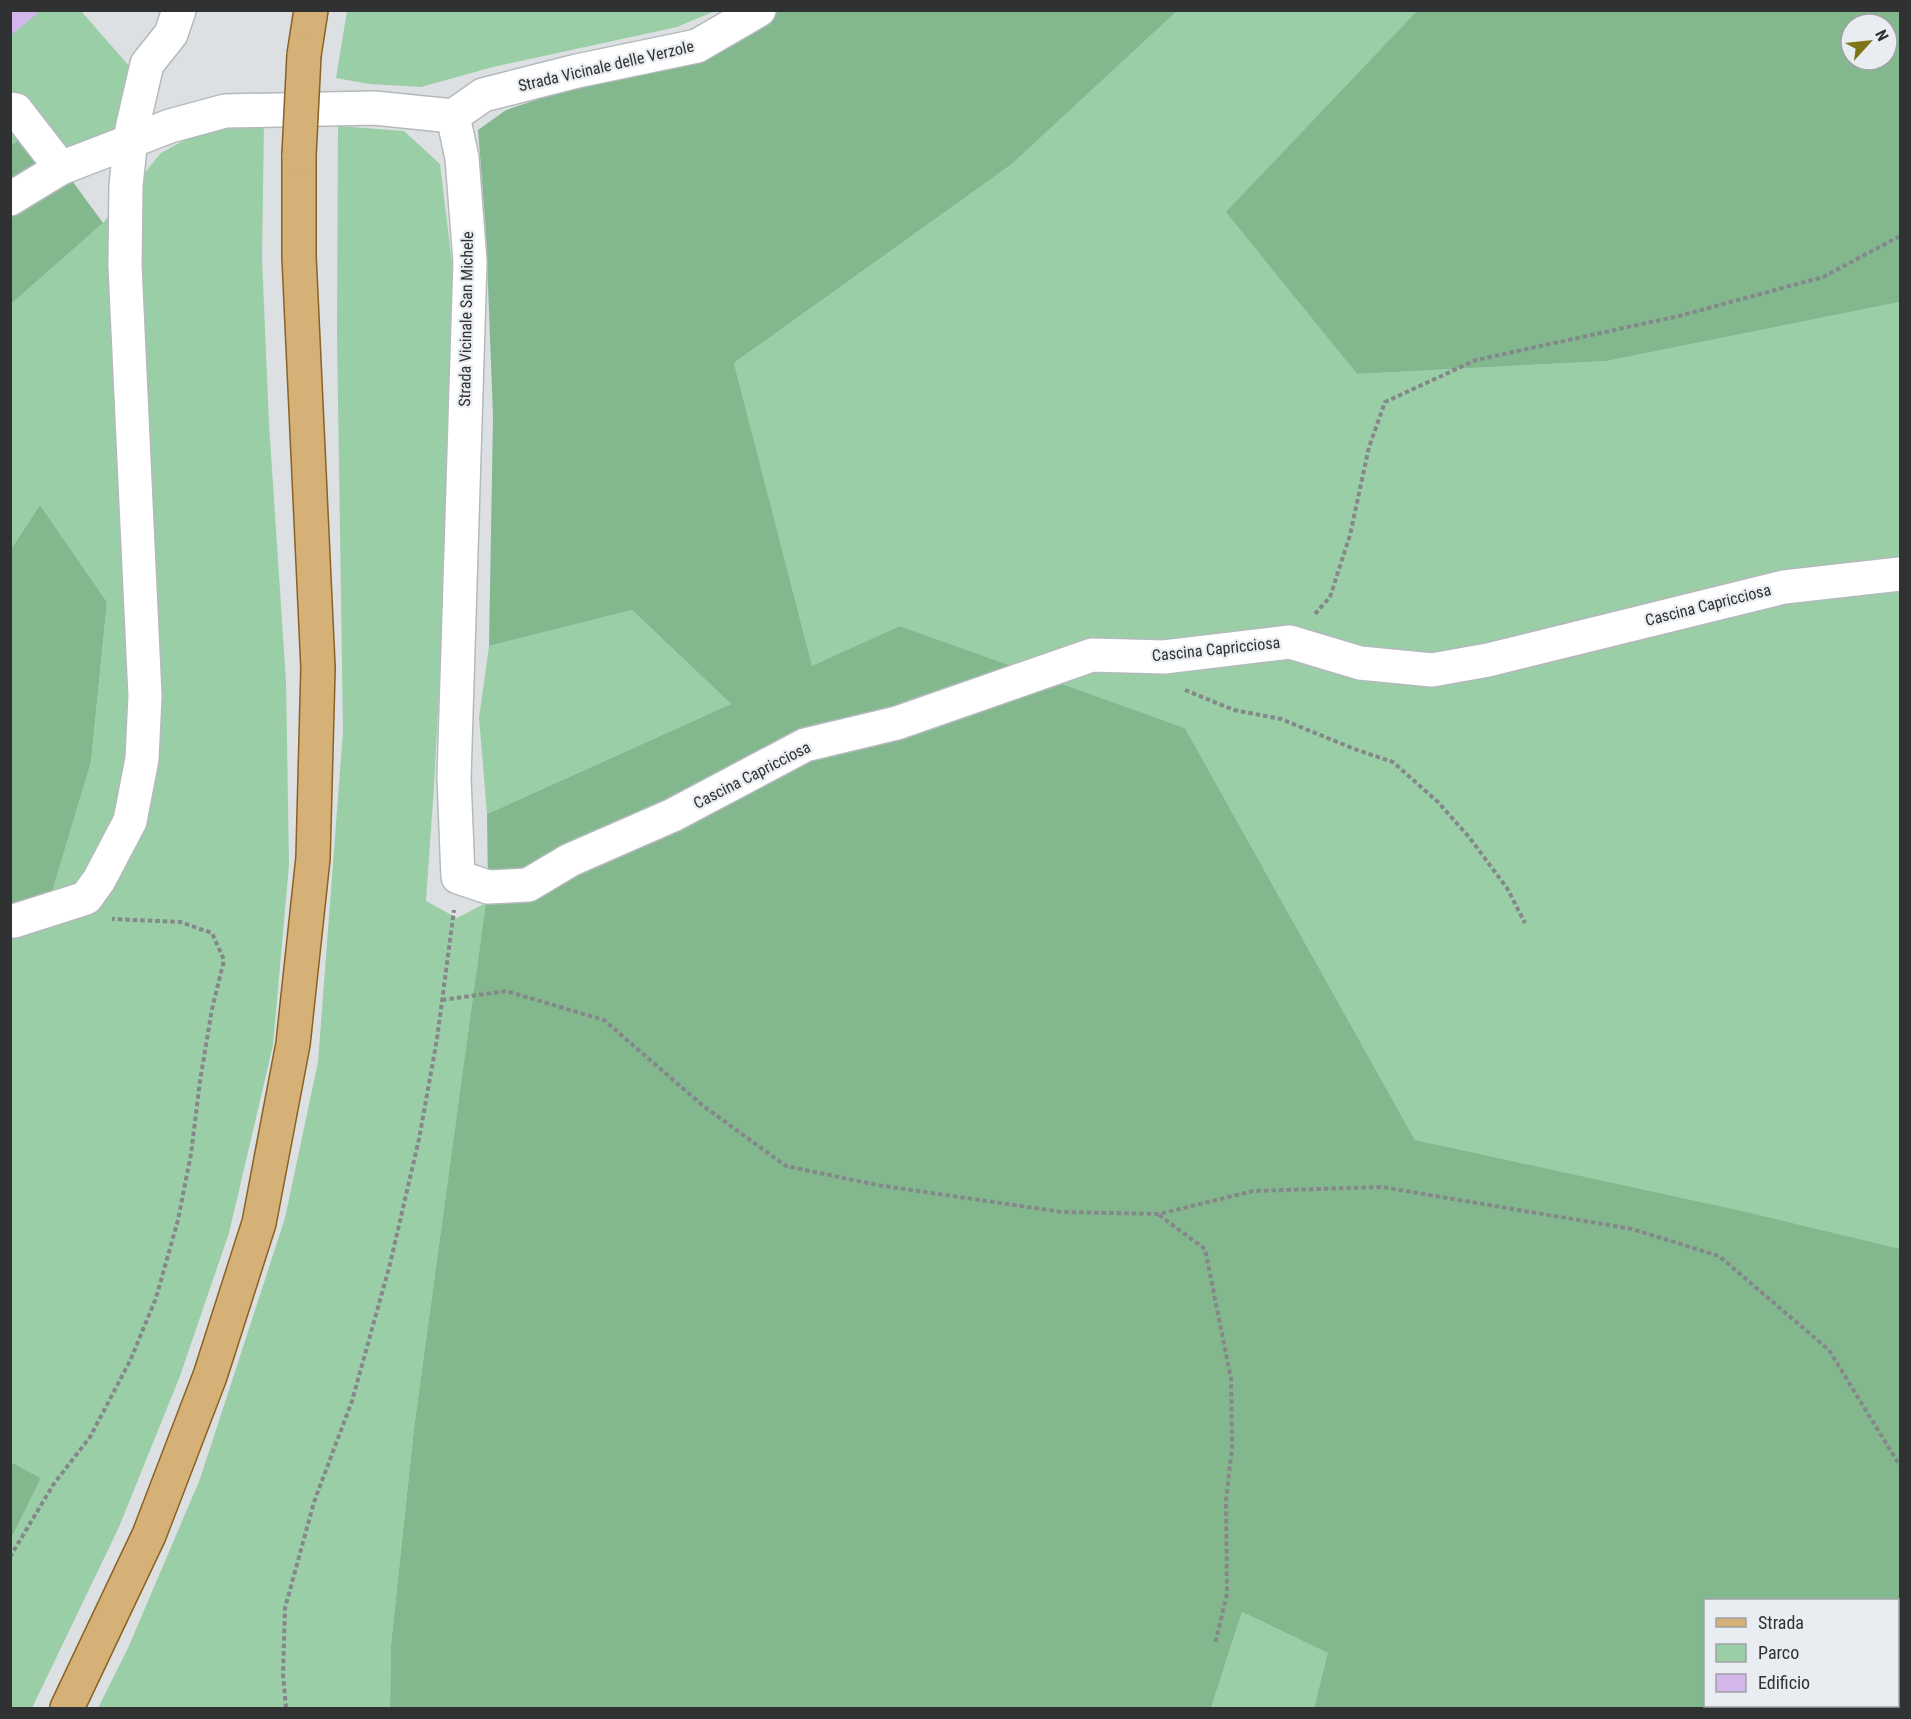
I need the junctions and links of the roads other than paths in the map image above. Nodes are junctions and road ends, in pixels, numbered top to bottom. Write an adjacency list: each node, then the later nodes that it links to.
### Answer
1 (179, 10): 6 (street)
2 (311, 10): 12 (main road, bridge)
3 (759, 10): 5 (street, Strada Vicinale delle Verzole)
4 (10, 109): 7 (street)
5 (453, 116): 6 (street); 10 (street, Strada Vicinale San Michele)
6 (132, 141): 7 (street); 11 (street)
7 (61, 168): 8 (street)
8 (10, 199)
9 (1900, 574): 10 (street, Cascina Capricciosa)
10 (458, 877)
11 (10, 921)
12 (67, 1708)

